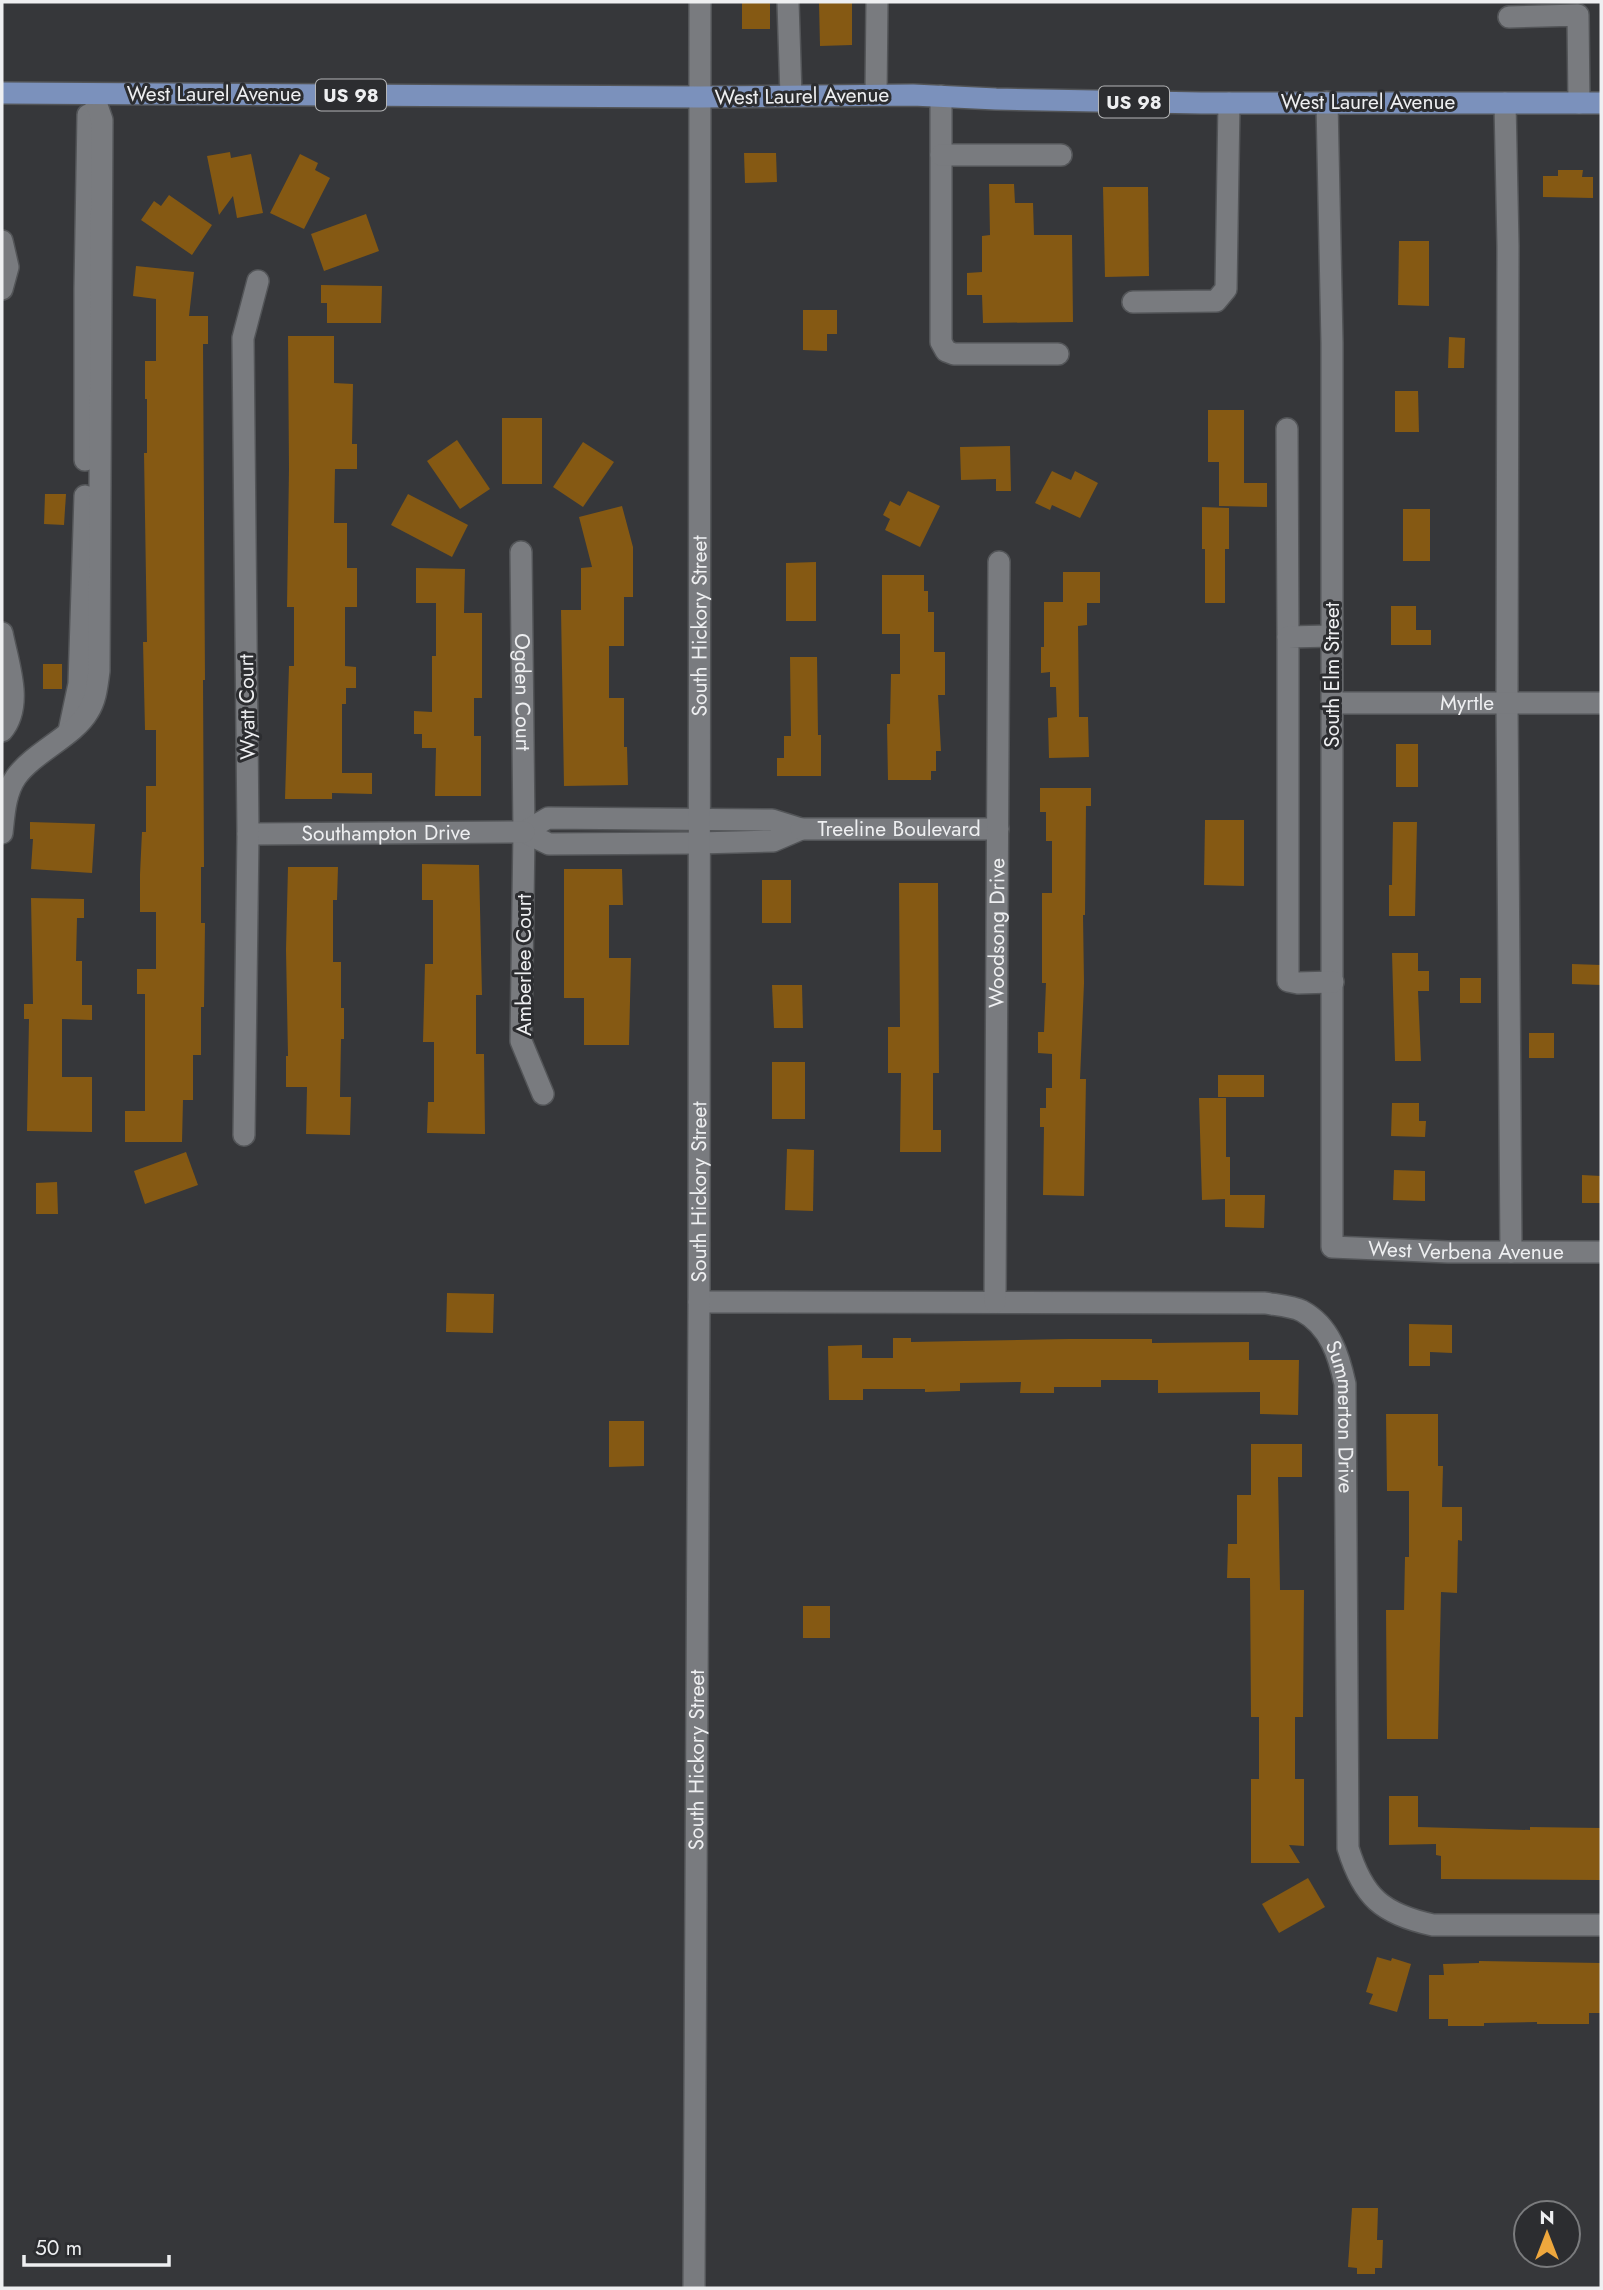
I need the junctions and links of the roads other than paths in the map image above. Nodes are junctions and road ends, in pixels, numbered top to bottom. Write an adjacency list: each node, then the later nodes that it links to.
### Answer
1 (700, 2): 11 (street, South Hickory Street)
2 (788, 2): 9 (street)
3 (877, 2): 8 (street)
4 (1578, 8): 5 (street); 15 (street)
5 (1509, 17)
6 (2, 93): 7 (main road, West Laurel Avenue / US 98)
7 (93, 93): 11 (main road, West Laurel Avenue / US 98); 38 (street)
8 (876, 95): 9 (main road, West Laurel Avenue / US 98); 10 (main road, West Laurel Avenue / US 98)
9 (791, 96): 11 (main road, West Laurel Avenue / US 98)
10 (941, 96): 13 (main road, West Laurel Avenue / US 98); 17 (street)
11 (700, 97): 34 (street, South Hickory Street)
12 (1327, 102): 13 (main road, West Laurel Avenue / US 98); 14 (main road, West Laurel Avenue / US 98); 28 (street, South Elm Street)
13 (1229, 103): 22 (street)
14 (1505, 103): 15 (main road, West Laurel Avenue / US 98); 32 (street)
15 (1579, 103): 16 (main road, West Laurel Avenue / US 98)
16 (1601, 103)
17 (941, 155): 18 (street); 23 (street)
18 (1060, 155)
19 (2, 241): 21 (street)
20 (258, 281): 39 (street, Wyatt Court)
21 (2, 289)
22 (1133, 302)
23 (1058, 355)
24 (1287, 429): 29 (street)
25 (521, 552): 37 (street, Ogden Court)
26 (999, 562): 35 (street, Woodsong Drive)
27 (2, 634): 33 (street)
28 (1331, 636): 29 (street); 30 (street, South Elm Street)
29 (1288, 637): 41 (street)
30 (1332, 703): 32 (street, Myrtle); 41 (street, South Elm Street)
31 (1601, 703): 32 (street, Myrtle)
32 (1507, 704): 45 (street)
33 (2, 731)
34 (699, 818): 36 (street, Treeline Boulevard); 37 (street, Southampton Drive); 40 (street, South Hickory Street)
35 (998, 828): 36 (street, Treeline Boulevard); 48 (street, Woodsong Drive)
36 (801, 829): 40 (street, Treeline Boulevard)
37 (524, 832): 39 (street, Southampton Drive); 40 (street, Southampton Drive); 42 (street, Amberlee Court)
38 (2, 834)
39 (248, 834): 43 (street, Wyatt Court)
40 (699, 843): 47 (street, South Hickory Street)
41 (1333, 982): 44 (street, South Elm Street)
42 (543, 1094)
43 (244, 1135)
44 (1332, 1247): 45 (street, West Verbena Avenue)
45 (1511, 1252): 46 (street, West Verbena Avenue)
46 (1601, 1252)
47 (699, 1302): 48 (street, Summerton Drive); 50 (street, South Hickory Street)
48 (995, 1302): 49 (street, Summerton Drive)
49 (1601, 1925)
50 (694, 2288)

